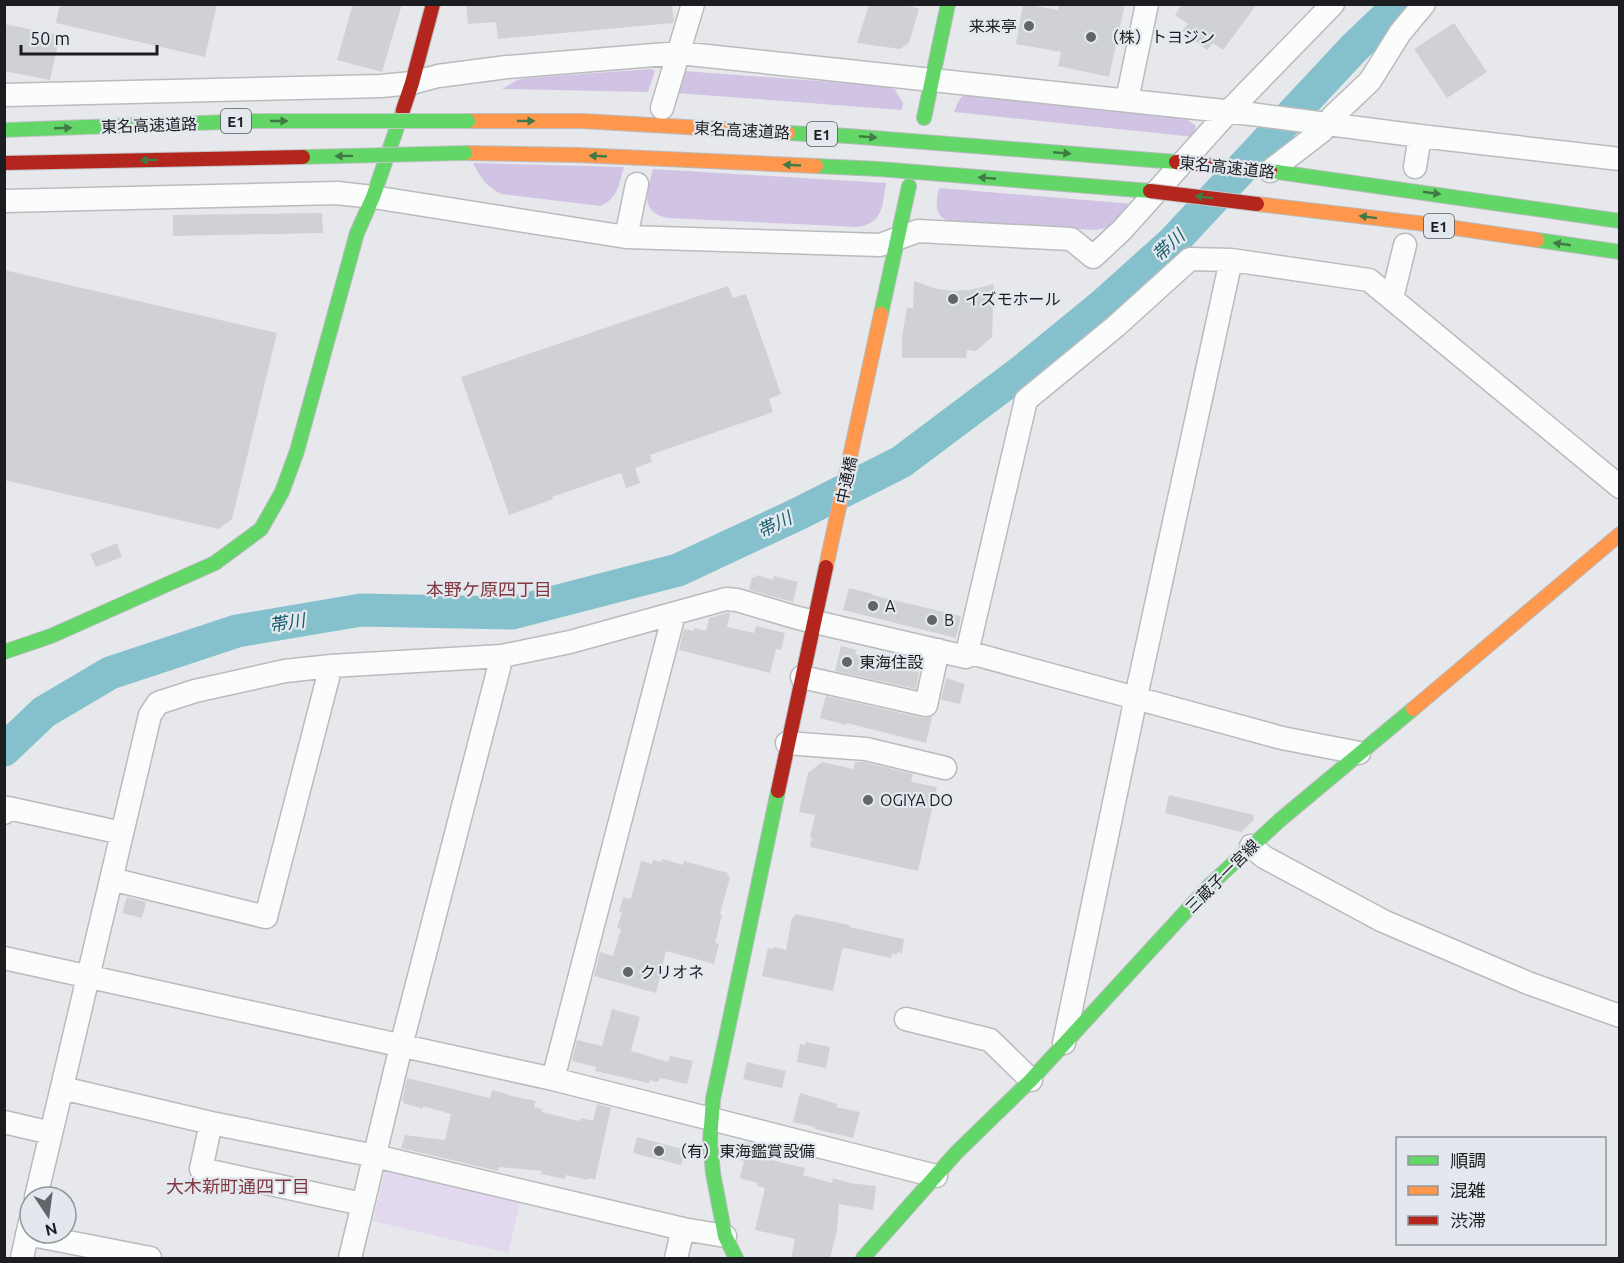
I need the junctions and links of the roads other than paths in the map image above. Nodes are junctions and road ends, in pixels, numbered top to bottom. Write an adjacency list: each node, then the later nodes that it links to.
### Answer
1 (433, 4): 9 (main road)
2 (693, 4): 7 (street)
3 (948, 4): 8 (main road)
4 (1148, 4): 11 (street)
5 (1333, 4): 13 (street)
6 (1424, 4): 15 (street)
7 (680, 52): 8 (street); 9 (street); 12 (street)
8 (932, 79): 11 (street); 14 (main road)
9 (412, 83): 10 (street); 24 (main road)
10 (4, 94)
11 (1127, 100): 13 (street)
12 (662, 108)
13 (1236, 112): 15 (street); 28 (street)
14 (924, 117)
15 (1324, 123): 17 (street); 21 (street)
16 (4, 130): 21 (main road, 東名高速道路 / E1, one-way to 21, bridge)
17 (1420, 136): 18 (street); 20 (street)
18 (1620, 159)
19 (4, 162): 30 (main road, 東名高速道路 / E1, one-way to 19, bridge)
20 (1415, 167)
21 (1270, 171): 26 (main road, 東名高速道路 / E1, one-way to 26)
22 (637, 184): 27 (street)
23 (909, 186): 28 (main road, 中通橋)
24 (373, 197): 25 (street); 27 (street); 38 (main road)
25 (4, 201)
26 (1620, 221)
27 (626, 237): 28 (street)
28 (898, 238): 36 (main road, 中通橋)
29 (1405, 245): 32 (street)
30 (1620, 252)
31 (1231, 260): 32 (street); 39 (street); 43 (street)
32 (1392, 298): 33 (street)
33 (1620, 487)
34 (1620, 534): 45 (main road, 三蔵子一宮線)
35 (674, 614): 36 (street); 40 (street); 57 (street)
36 (814, 622): 37 (street); 42 (main road, 中通橋)
37 (938, 650): 39 (street); 42 (street)
38 (4, 652)
39 (967, 652): 43 (street)
40 (502, 656): 41 (street); 56 (street)
41 (331, 666): 48 (street); 50 (street)
42 (802, 677): 44 (main road, 中通橋)
43 (1136, 697): 45 (street); 55 (street)
44 (788, 743): 46 (street); 60 (main road, 中通橋)
45 (1359, 753): 49 (main road, 三蔵子一宮線)
46 (945, 768)
47 (4, 813): 48 (street)
48 (122, 833): 50 (street)
49 (1251, 846): 53 (street); 55 (main road, 三蔵子一宮線)
50 (111, 879): 52 (street)
51 (4, 958): 52 (street)
52 (88, 976): 56 (street); 59 (street)
53 (1620, 1016)
54 (906, 1019): 58 (street)
55 (1063, 1045): 58 (main road, 三蔵子一宮線)
56 (401, 1046): 57 (street); 64 (street)
57 (553, 1079): 60 (street)
58 (1031, 1080): 65 (main road, 三蔵子一宮線)
59 (62, 1088): 62 (street); 63 (street)
60 (711, 1118): 65 (street); 69 (main road, 中通橋)
61 (4, 1122): 63 (street)
62 (211, 1123): 64 (street); 67 (street)
63 (51, 1133): 66 (street)
64 (375, 1156): 67 (street); 68 (street)
65 (936, 1176): 71 (main road, 三蔵子一宮線)
66 (39, 1185)
67 (362, 1204): 73 (street)
68 (683, 1229): 69 (street); 74 (street)
69 (725, 1236): 75 (main road, 中通橋)
70 (78, 1240): 72 (street)
71 (869, 1255)
72 (150, 1258)
73 (350, 1258)
74 (676, 1258)
75 (736, 1258)

